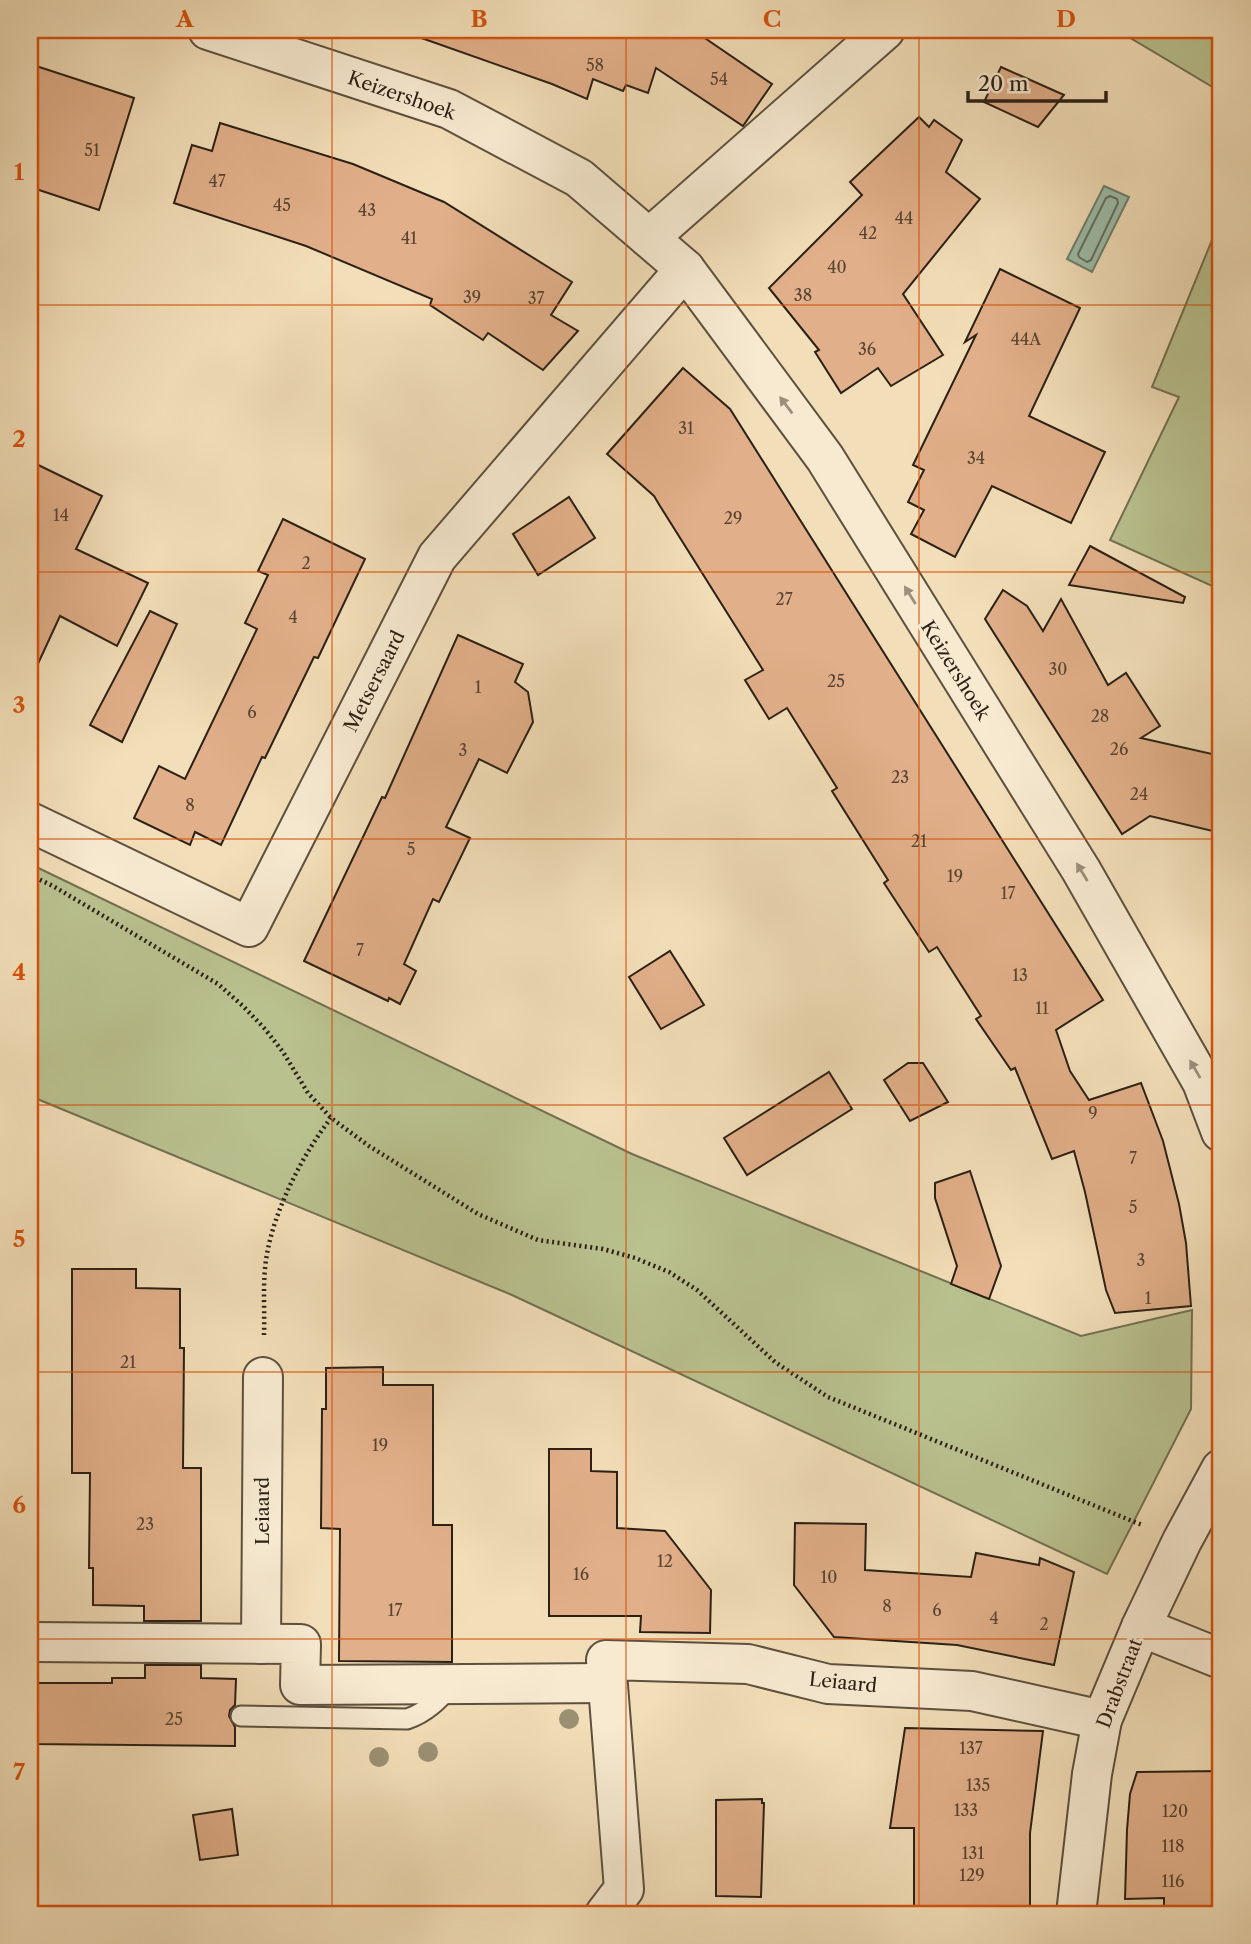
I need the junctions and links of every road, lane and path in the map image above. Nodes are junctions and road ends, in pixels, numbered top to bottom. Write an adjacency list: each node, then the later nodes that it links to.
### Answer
1 (208, 30): 3 (street, Keizershoek)
2 (885, 30): 3 (street)
3 (649, 238): 4 (street, Keizershoek)
4 (685, 269): 5 (street, Metsersaard); 8 (street, Keizershoek, one-way to 4)
5 (30, 822)
6 (30, 875): 7 (path)
7 (331, 1118): 9 (path); 11 (path)
8 (1221, 1132)
9 (263, 1377): 14 (street, Leiaard)
10 (1221, 1469): 11 (street, Drabstraat)
11 (1182, 1541): 12 (street, Drabstraat)
12 (1141, 1627): 15 (street); 19 (street, Drabstraat)
13 (30, 1642): 14 (street)
14 (261, 1644): 17 (street)
15 (1221, 1659)
16 (606, 1683): 17 (street); 19 (street, Leiaard); 20 (street)
17 (453, 1684): 18 (lane)
18 (241, 1716)
19 (1102, 1720): 21 (street, Drabstraat)
20 (606, 1914)
21 (1076, 1914)

